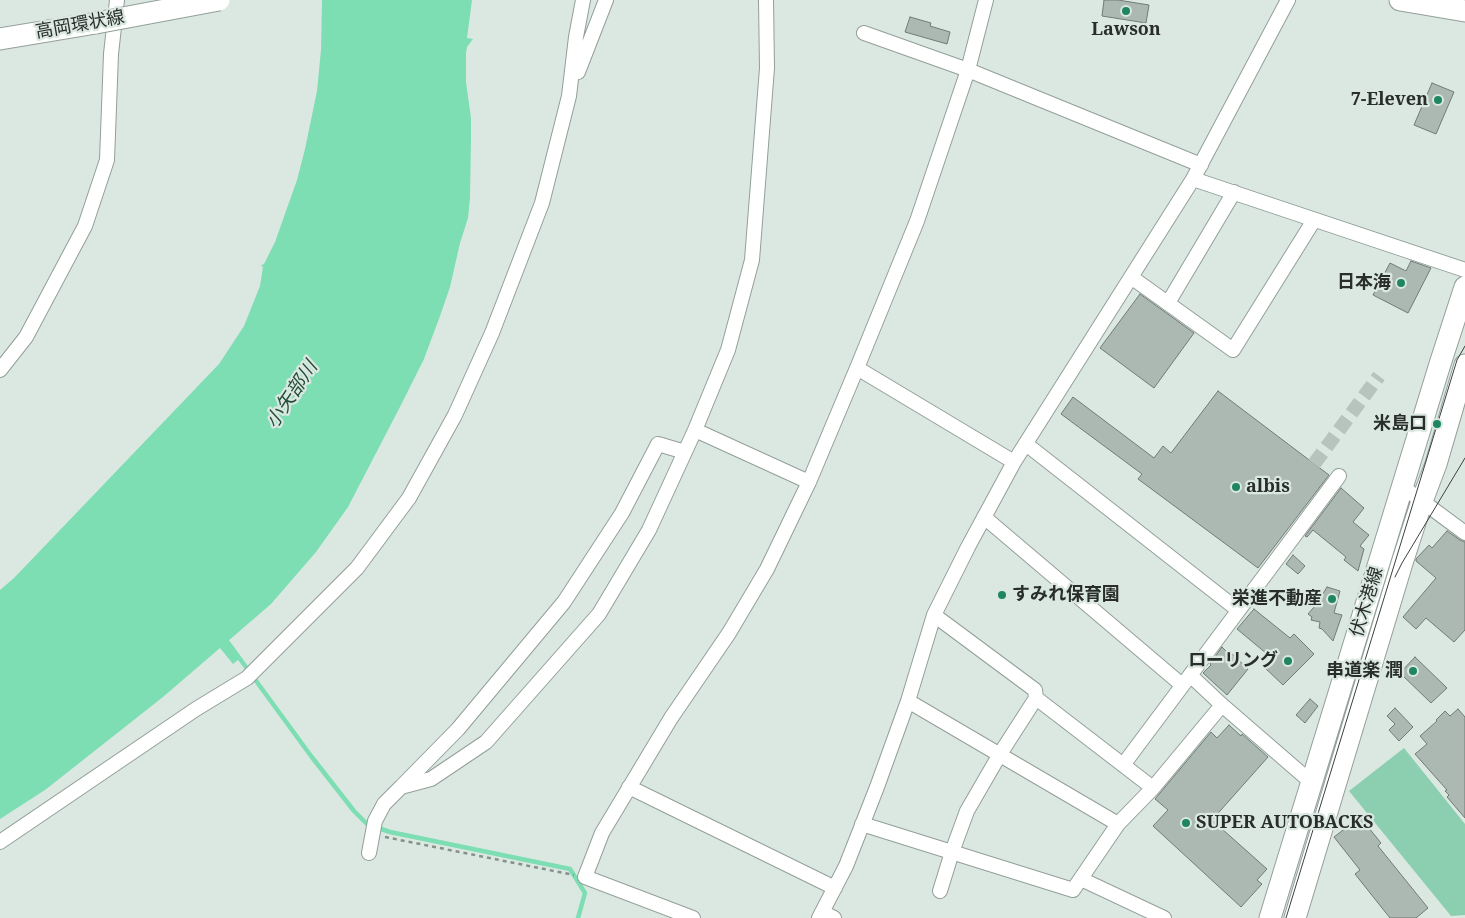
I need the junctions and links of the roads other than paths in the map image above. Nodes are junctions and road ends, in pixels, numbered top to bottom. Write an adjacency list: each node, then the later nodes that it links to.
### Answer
1 (116, 0): 24 (street)
2 (219, 0): 11 (main road, 高岡環状線, bridge)
3 (583, 0): 13 (street)
4 (606, 0): 13 (street)
5 (766, 0): 25 (street)
6 (986, 0): 12 (street)
7 (1288, 0): 14 (street)
8 (1400, 0): 9 (main road)
9 (1465, 11)
10 (864, 33): 12 (street)
11 (0, 39)
12 (968, 70): 14 (street); 23 (street)
13 (569, 96): 49 (street)
14 (1201, 165): 15 (street)
15 (1193, 179): 16 (street); 19 (street)
16 (1234, 192): 17 (street); 21 (street)
17 (1314, 220): 18 (street); 21 (street)
18 (1465, 270)
19 (1131, 277): 21 (street); 26 (street)
20 (1465, 287): 31 (main road, 伏木港線)
21 (1168, 303)
22 (1465, 365): 32 (main road, 伏木港線)
23 (857, 368): 28 (street); 30 (street)
24 (0, 370)
25 (696, 430): 27 (street); 30 (street)
26 (1026, 444): 28 (street); 35 (street)
27 (685, 452): 44 (street); 44 (street)
28 (1014, 462): 33 (street)
29 (1339, 476): 35 (street)
30 (809, 482): 45 (street)
31 (1403, 487): 32 (street); 43 (main road, 伏木港線)
32 (1422, 501): 34 (street); 59 (main road, 伏木港線)
33 (984, 517): 36 (street); 37 (street)
34 (1465, 533)
35 (1238, 610): 37 (street)
36 (934, 615): 38 (street); 39 (street)
37 (1186, 680): 40 (street); 42 (street)
38 (1036, 698): 41 (street); 42 (street)
39 (908, 701): 41 (street); 47 (street)
40 (1222, 705): 43 (street); 46 (street)
41 (1000, 754): 48 (street); 50 (street)
42 (1123, 765): 46 (street)
43 (1312, 780): 58 (main road, 伏木港線)
44 (401, 787): 51 (street)
45 (629, 787): 53 (street); 56 (street)
46 (1153, 788): 48 (street)
47 (862, 824): 50 (street); 53 (street)
48 (1118, 824): 52 (street)
49 (0, 842)
50 (952, 852): 52 (street); 54 (street)
51 (369, 853)
52 (1082, 879): 57 (street)
53 (835, 888): 55 (street)
54 (940, 891)
55 (825, 916)
56 (693, 918)
57 (1164, 918)
58 (1270, 918)
59 (1295, 918)

